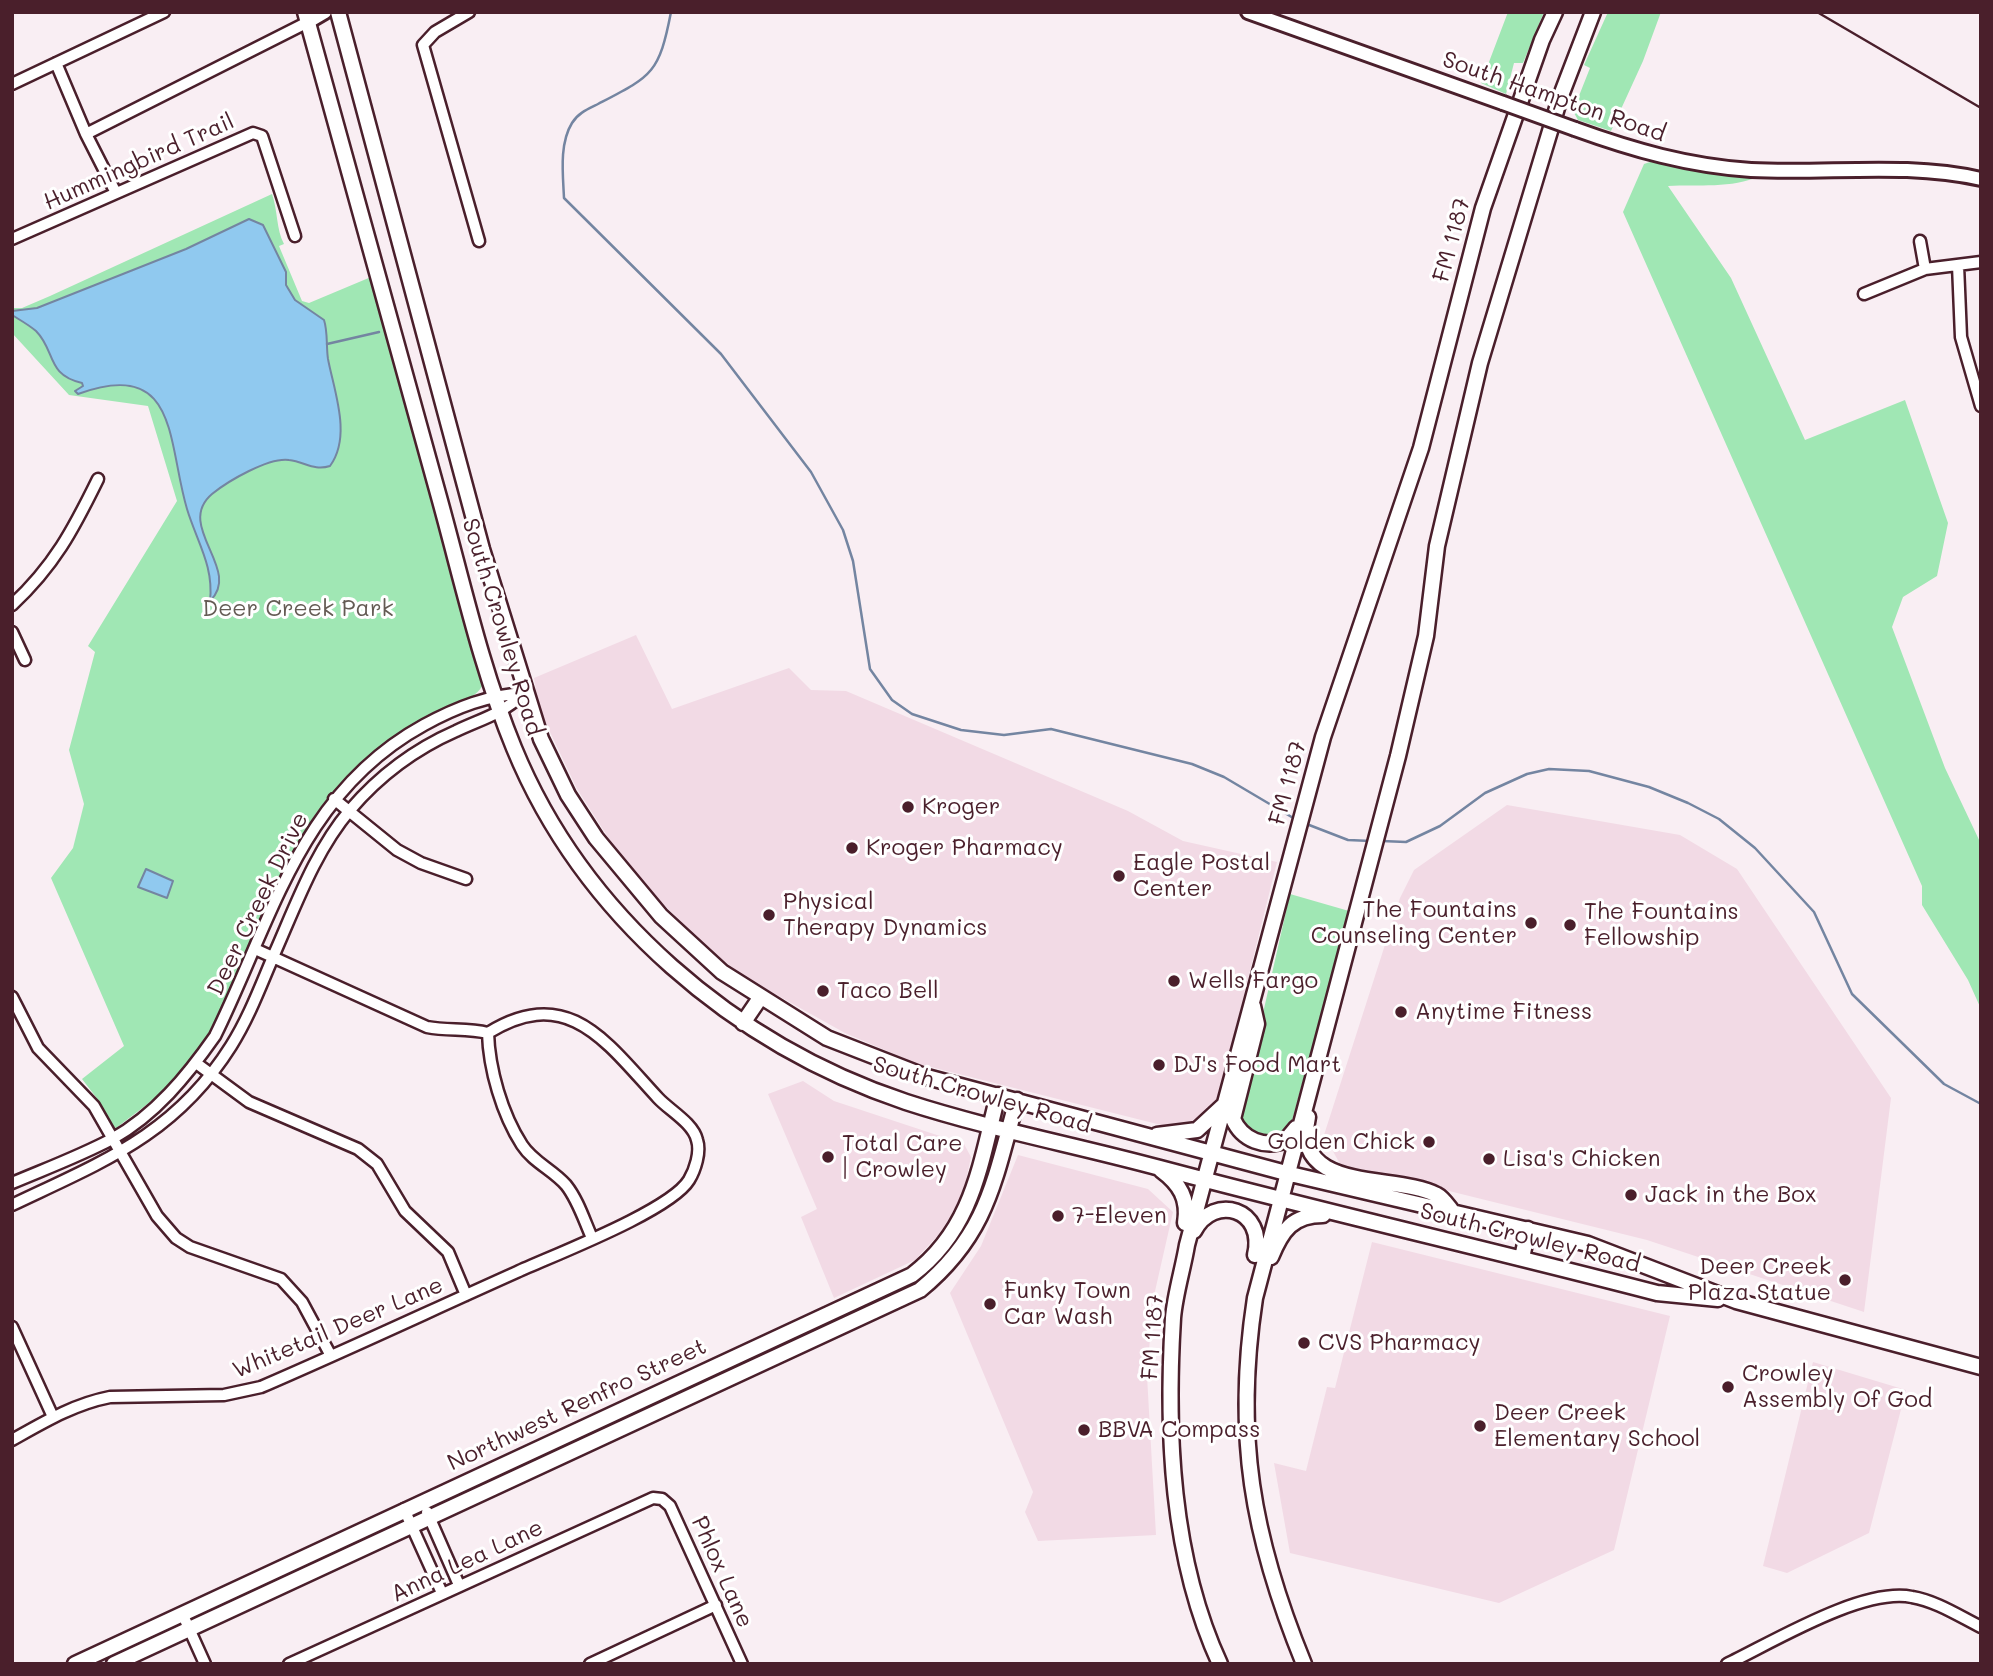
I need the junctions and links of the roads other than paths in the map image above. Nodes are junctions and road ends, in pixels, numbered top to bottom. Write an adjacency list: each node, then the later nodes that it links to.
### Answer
1 (164, 12): 9 (street)
2 (325, 12): 8 (street)
3 (338, 12): 27 (main road, South Crowley Road)
4 (469, 12): 16 (street)
5 (1248, 12): 12 (street, South Hampton Road, bridge)
6 (1555, 12): 38 (main road, FM 1187 / FM 1187)
7 (1593, 12): 33 (main road)
8 (306, 17): 11 (street); 28 (main road, South Crowley Road)
9 (56, 63): 10 (street); 11 (street)
10 (12, 84)
11 (86, 134): 13 (street)
12 (1981, 179)
13 (116, 193): 14 (street, Hummingbird Trail); 15 (street, Hummingbird Trail)
14 (295, 236)
15 (12, 239)
16 (479, 241)
17 (1920, 241): 20 (street)
18 (1981, 262): 19 (street)
19 (1958, 265): 20 (street); 22 (street)
20 (1926, 269): 21 (street)
21 (1864, 294)
22 (1981, 406)
23 (98, 479): 24 (street)
24 (12, 605)
25 (12, 632): 26 (street)
26 (24, 660)
27 (525, 693): 28 (street, Deer Creek Drive); 29 (street, Deer Creek Drive); 37 (main road, South Crowley Road)
28 (495, 694): 29 (main road, South Crowley Road); 30 (street, Deer Creek Drive)
29 (501, 713): 31 (street, Deer Creek Drive); 39 (main road, South Crowley Road)
30 (334, 799): 31 (street); 34 (street, Deer Creek Drive)
31 (349, 811): 32 (street); 35 (street, Deer Creek Drive)
32 (466, 878)
33 (1346, 946): 46 (main road); 59 (main road)
34 (255, 949): 35 (street); 41 (street, Deer Creek Drive)
35 (273, 957): 40 (street); 42 (street, Deer Creek Drive)
36 (12, 997): 50 (street)
37 (760, 998): 39 (main road); 43 (main road, South Crowley Road)
38 (1253, 1004): 45 (main road, FM 1187 / FM 1187); 46 (main road)
39 (743, 1024): 47 (main road, South Crowley Road)
40 (488, 1033): 62 (street); 62 (street, Whitetail Deer Lane)
41 (196, 1063): 42 (street); 50 (street, Deer Creek Drive)
42 (212, 1074): 51 (street, Deer Creek Drive); 68 (street)
43 (998, 1095): 44 (main road, South Crowley Road); 47 (main road, Northwest Renfro Street)
44 (1017, 1100): 48 (main road, Northwest Renfro Street); 49 (main road, South Crowley Road)
45 (1225, 1104): 49 (main road); 52 (main road, FM 1187 / FM 1187)
46 (1301, 1116): 54 (main road)
47 (990, 1125): 48 (main road, South Crowley Road); 64 (main road, Northwest Renfro Street)
48 (1009, 1129): 53 (main road, South Crowley Road); 66 (main road, Northwest Renfro Street)
49 (1152, 1138): 52 (main road, South Crowley Road)
50 (112, 1139): 51 (street); 56 (street, Deer Creek Drive)
51 (121, 1153): 58 (street, Deer Creek Drive); 72 (street)
52 (1211, 1153): 54 (main road, South Crowley Road); 55 (main road, FM 1187 / FM 1187)
53 (1157, 1167): 55 (main road, South Crowley Road); 70 (main road)
54 (1286, 1173): 57 (main road); 59 (main road, South Crowley Road)
55 (1204, 1180): 57 (main road, South Crowley Road); 63 (main road, FM 1187 / FM 1187)
56 (12, 1183)
57 (1279, 1200): 60 (main road, South Crowley Road); 67 (main road)
58 (12, 1205)
59 (1452, 1211): 61 (main road, South Crowley Road)
60 (1338, 1214): 65 (main road, South Crowley Road); 67 (main road)
61 (1528, 1229): 65 (main road); 69 (main road, South Crowley Road)
62 (592, 1238): 68 (street, Whitetail Deer Lane)
63 (1187, 1245): 70 (main road, FM 1187 / FM 1187); 76 (main road)
64 (935, 1258): 66 (main road); 78 (main road, Northwest Renfro Street)
65 (1522, 1258): 69 (main road, South Crowley Road)
66 (948, 1267): 80 (main road, Northwest Renfro Street)
67 (1261, 1268): 76 (main road)
68 (466, 1295): 72 (street, Whitetail Deer Lane)
69 (1736, 1301): 73 (main road, South Crowley Road)
70 (1173, 1317): 94 (main road, FM 1187 / FM 1187)
71 (12, 1327): 74 (street)
72 (331, 1356): 74 (street, Whitetail Deer Lane)
73 (1981, 1367)
74 (53, 1417): 75 (street, Whitetail Deer Lane)
75 (12, 1440)
76 (1246, 1446): 95 (main road)
77 (662, 1499): 82 (street, Anna Lea Lane); 84 (street, Phlox Lane)
78 (421, 1501): 79 (main road, Northwest Renfro Street); 80 (street)
79 (404, 1509): 81 (street); 85 (main road, Northwest Renfro Street)
80 (429, 1518): 81 (main road, Northwest Renfro Street); 82 (street)
81 (411, 1527): 83 (street); 87 (main road, Northwest Renfro Street)
82 (459, 1585): 83 (street, Anna Lea Lane)
83 (442, 1593): 91 (street, Anna Lea Lane)
84 (716, 1605): 92 (street); 93 (street, Phlox Lane)
85 (182, 1613): 87 (street); 88 (main road, Northwest Renfro Street)
86 (1981, 1627): 96 (street)
87 (189, 1629): 89 (main road, Northwest Renfro Street); 90 (street)
88 (75, 1664)
89 (114, 1664)
90 (205, 1664)
91 (289, 1664)
92 (590, 1664)
93 (742, 1664)
94 (1220, 1664)
95 (1304, 1664)
96 (1727, 1664)

